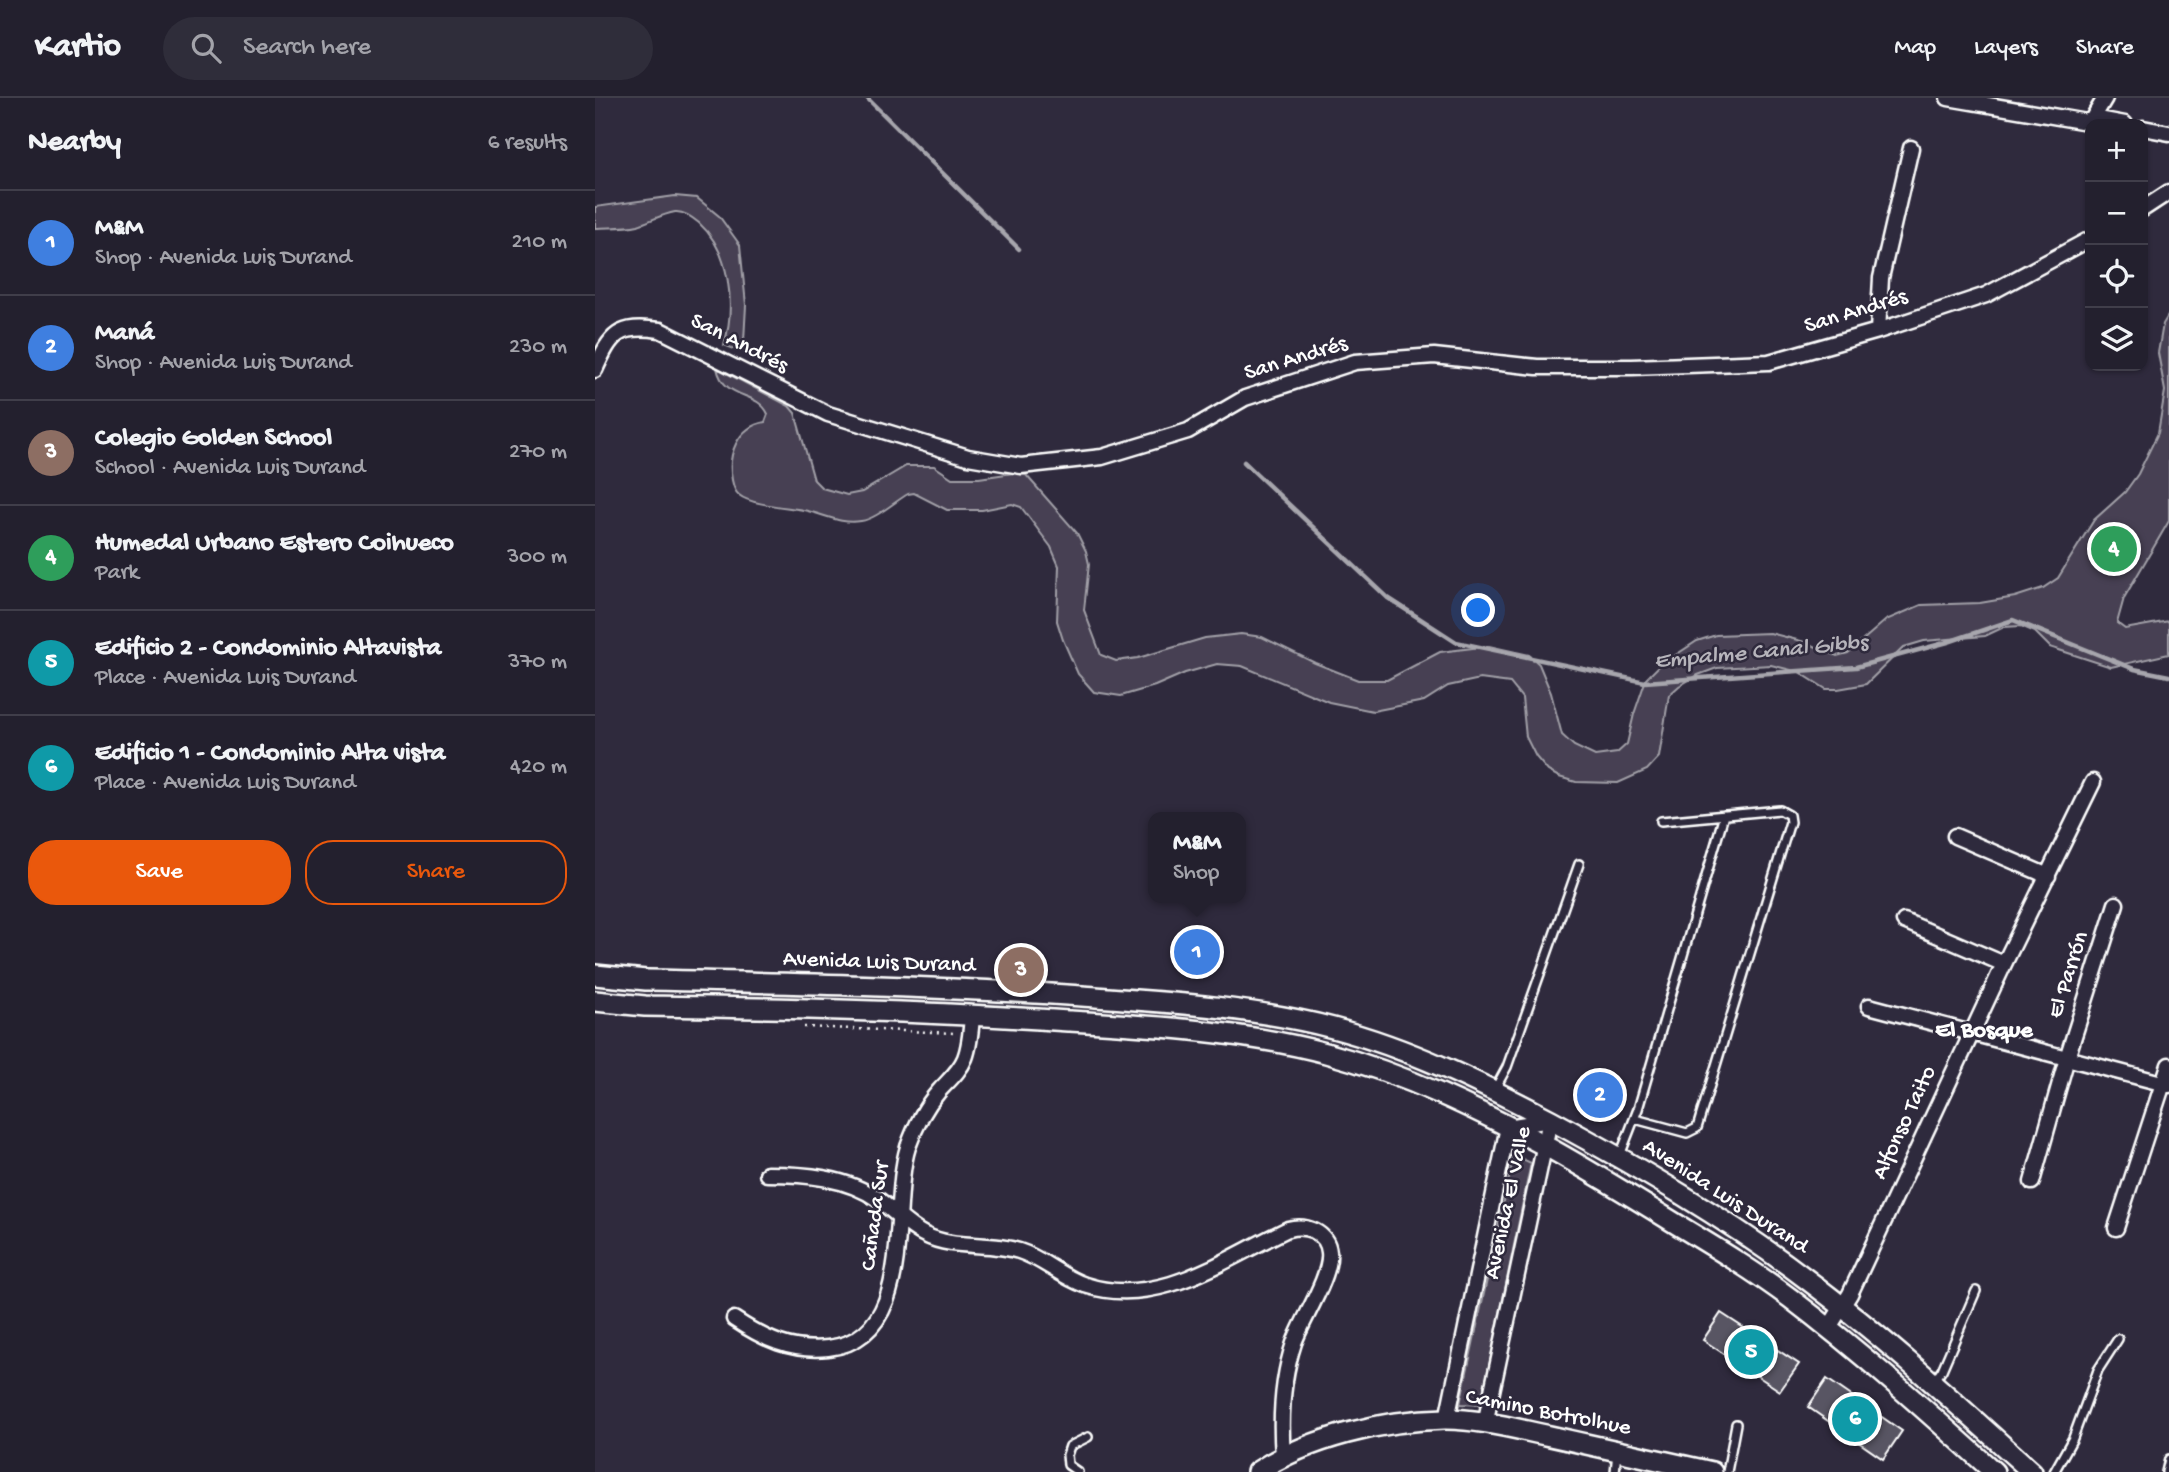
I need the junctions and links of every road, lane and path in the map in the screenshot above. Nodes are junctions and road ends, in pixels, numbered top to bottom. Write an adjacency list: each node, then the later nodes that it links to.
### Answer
1 (1948, 98): 3 (street)
2 (2105, 98): 3 (street)
3 (2093, 118): 4 (street)
4 (2098, 119)
5 (2148, 129): 6 (street)
6 (2169, 133)
7 (1911, 148): 11 (street)
8 (2169, 192): 9 (street)
9 (2148, 206)
10 (2085, 242): 11 (street, San Andrés)
11 (1878, 331): 12 (street, San Andrés)
12 (595, 370)
13 (2093, 782): 18 (street, Alfonso Taito)
14 (1724, 814): 15 (lane); 32 (lane); 32 (lane)
15 (1661, 821)
16 (1955, 836): 18 (street)
17 (1579, 864): 31 (lane)
18 (2048, 876): 21 (street, Alfonso Taito)
19 (2116, 904): 28 (street, El Parrón)
20 (1904, 921): 21 (street)
21 (2004, 964): 27 (street, Alfonso Taito)
22 (595, 975): 31 (street, Avenida Luis Durand)
23 (595, 1001): 25 (street, Avenida Luis Durand)
24 (1869, 1006): 27 (street)
25 (971, 1025): 26 (path); 34 (street, Avenida Luis Durand); 39 (street, Cañada Sur)
26 (794, 1027)
27 (1972, 1034): 28 (street); 42 (street, Alfonso Taito)
28 (2067, 1058): 30 (street); 38 (street, El Parrón)
29 (2169, 1065): 30 (street)
30 (2166, 1084): 40 (street)
31 (1494, 1091): 33 (street, Avenida Luis Durand)
32 (1635, 1119): 36 (lane)
33 (1551, 1120): 34 (street, Avenida El Valle); 35 (street, Avenida El Valle); 36 (street, Avenida Luis Durand)
34 (1508, 1127): 35 (street, Avenida Luis Durand); 47 (street, Avenida El Valle)
35 (1545, 1146): 44 (street, Avenida Luis Durand); 48 (street, Avenida El Valle)
36 (1619, 1158): 42 (street, Avenida Luis Durand)
37 (767, 1174): 39 (street)
38 (2032, 1182)
39 (900, 1216): 43 (street, Cañada Sur); 52 (street)
40 (2116, 1228)
41 (1976, 1291): 46 (lane)
42 (1843, 1308): 44 (street, Alfonso Taito); 46 (street, Avenida Luis Durand)
43 (734, 1319)
44 (1828, 1329): 59 (street, Avenida Luis Durand)
45 (2118, 1339): 61 (lane)
46 (1933, 1384): 60 (street, Avenida Luis Durand)
47 (1447, 1419): 48 (street, Camino Botrolhue); 52 (street, Camino Botrolhue)
48 (1485, 1424): 51 (street, Camino Botrolhue)
49 (1736, 1424): 58 (lane)
50 (1088, 1437): 54 (lane)
51 (1617, 1451): 56 (lane); 57 (street, Camino Botrolhue)
52 (1283, 1456): 55 (street, Camino Botrolhue)
53 (2169, 1459): 62 (lane)
54 (1078, 1472)
55 (1257, 1472)
56 (1615, 1472)
57 (1712, 1472)
58 (1727, 1472)
59 (1993, 1472)
60 (2032, 1472)
61 (2054, 1472)
62 (2166, 1472)

